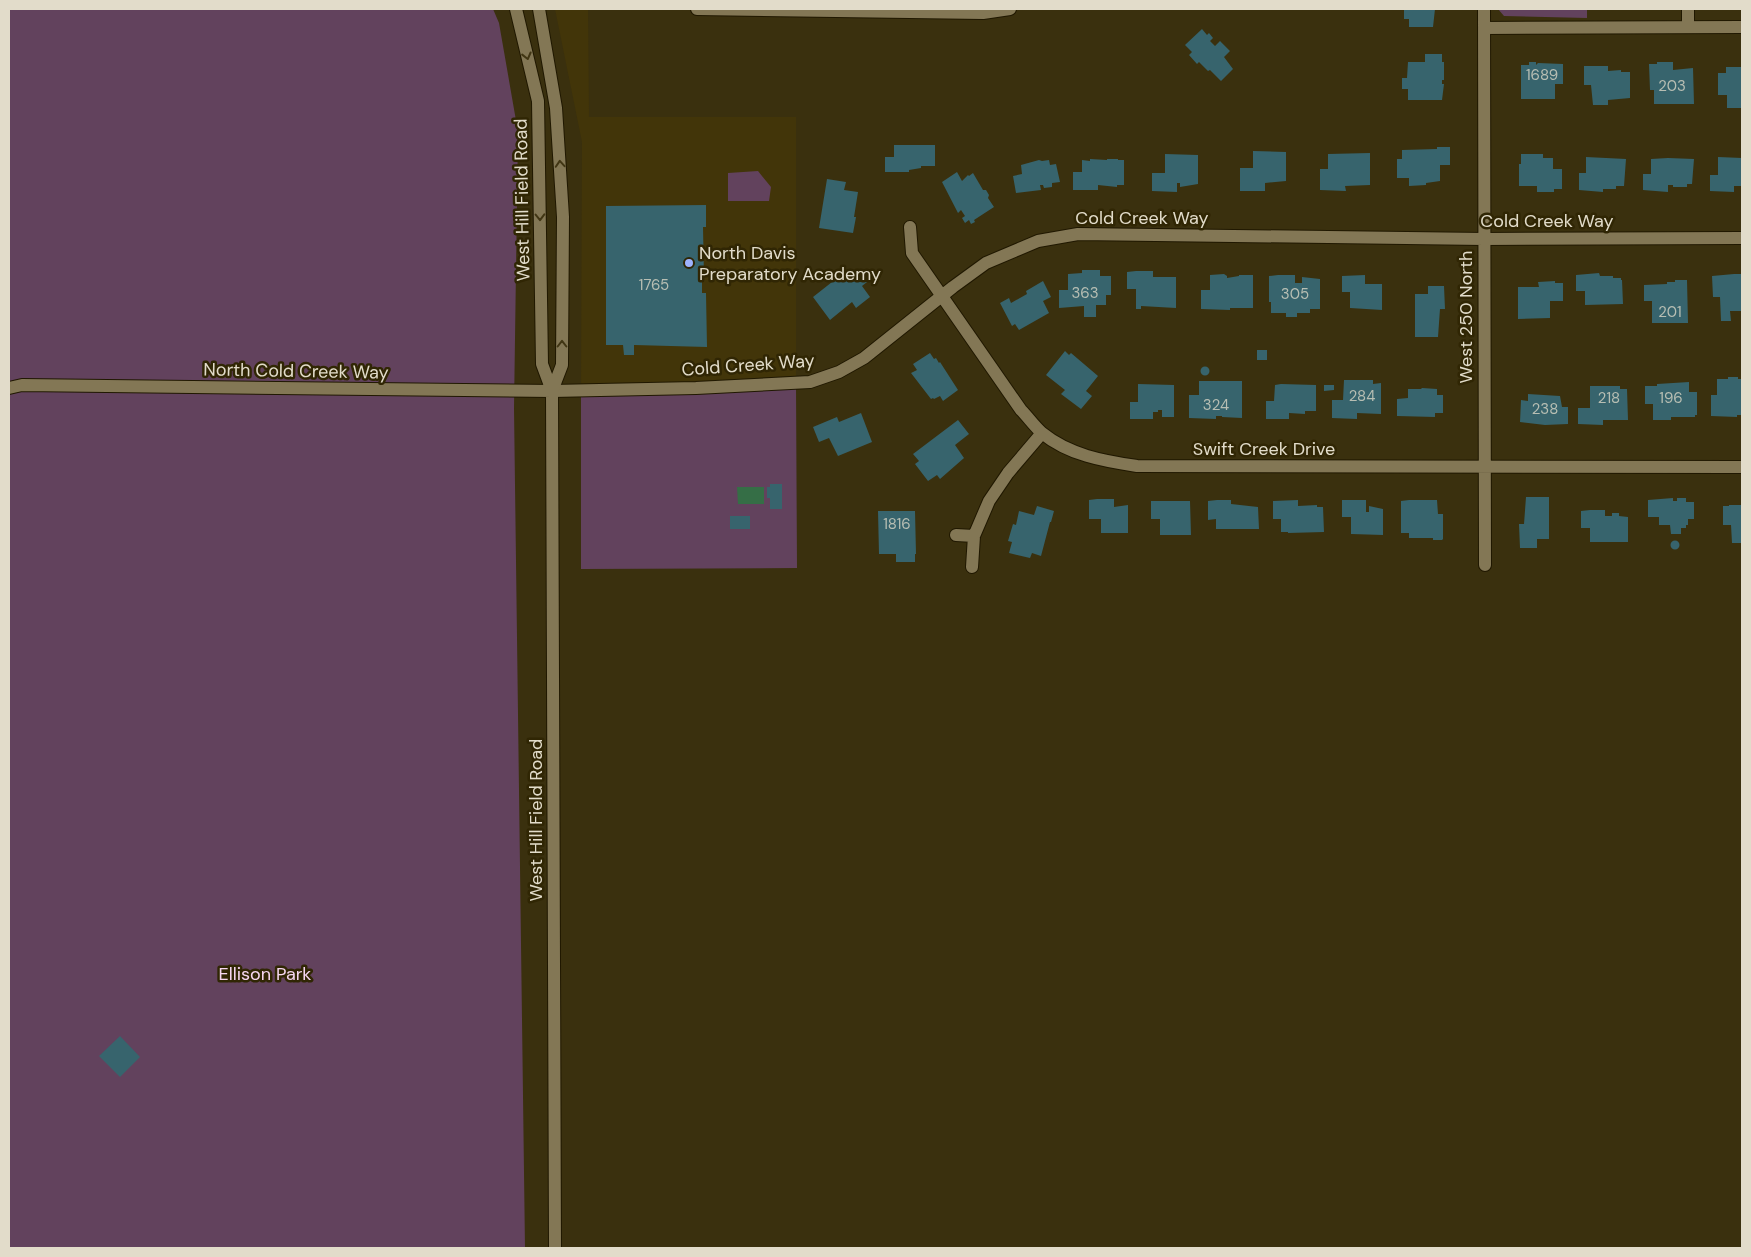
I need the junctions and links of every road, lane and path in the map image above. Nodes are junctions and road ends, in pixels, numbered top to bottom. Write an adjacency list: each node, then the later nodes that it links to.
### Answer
1 (516, 9): 16 (street, West Hill Field Road, one-way to 16)
2 (539, 9): 16 (street, West Hill Field Road, one-way to 2)
3 (697, 9): 7 (street)
4 (1010, 9): 7 (street)
5 (1484, 9): 9 (street, West 250 North)
6 (1688, 9): 8 (street)
7 (908, 10)
8 (1688, 27): 9 (street); 10 (street)
9 (1484, 28): 13 (street, West 250 North)
10 (1742, 28)
11 (910, 227): 14 (street, Swift Creek Drive)
12 (1742, 238): 13 (street, Cold Creek Way)
13 (1484, 239): 14 (street, Cold Creek Way); 19 (street, West 250 North)
14 (942, 296): 17 (street, Cold Creek Way); 18 (street, Swift Creek Drive)
15 (9, 388): 16 (street, North Cold Creek Way)
16 (552, 391): 17 (street, North Cold Creek Way); 25 (street, West Hill Field Road)
17 (584, 391)
18 (1042, 433): 19 (street, Swift Creek Drive); 22 (street)
19 (1485, 467): 20 (street, Swift Creek Drive); 23 (street, West 250 North)
20 (1742, 467)
21 (956, 535): 22 (street)
22 (974, 536): 24 (street)
23 (1485, 565)
24 (972, 567)
25 (554, 1248)

